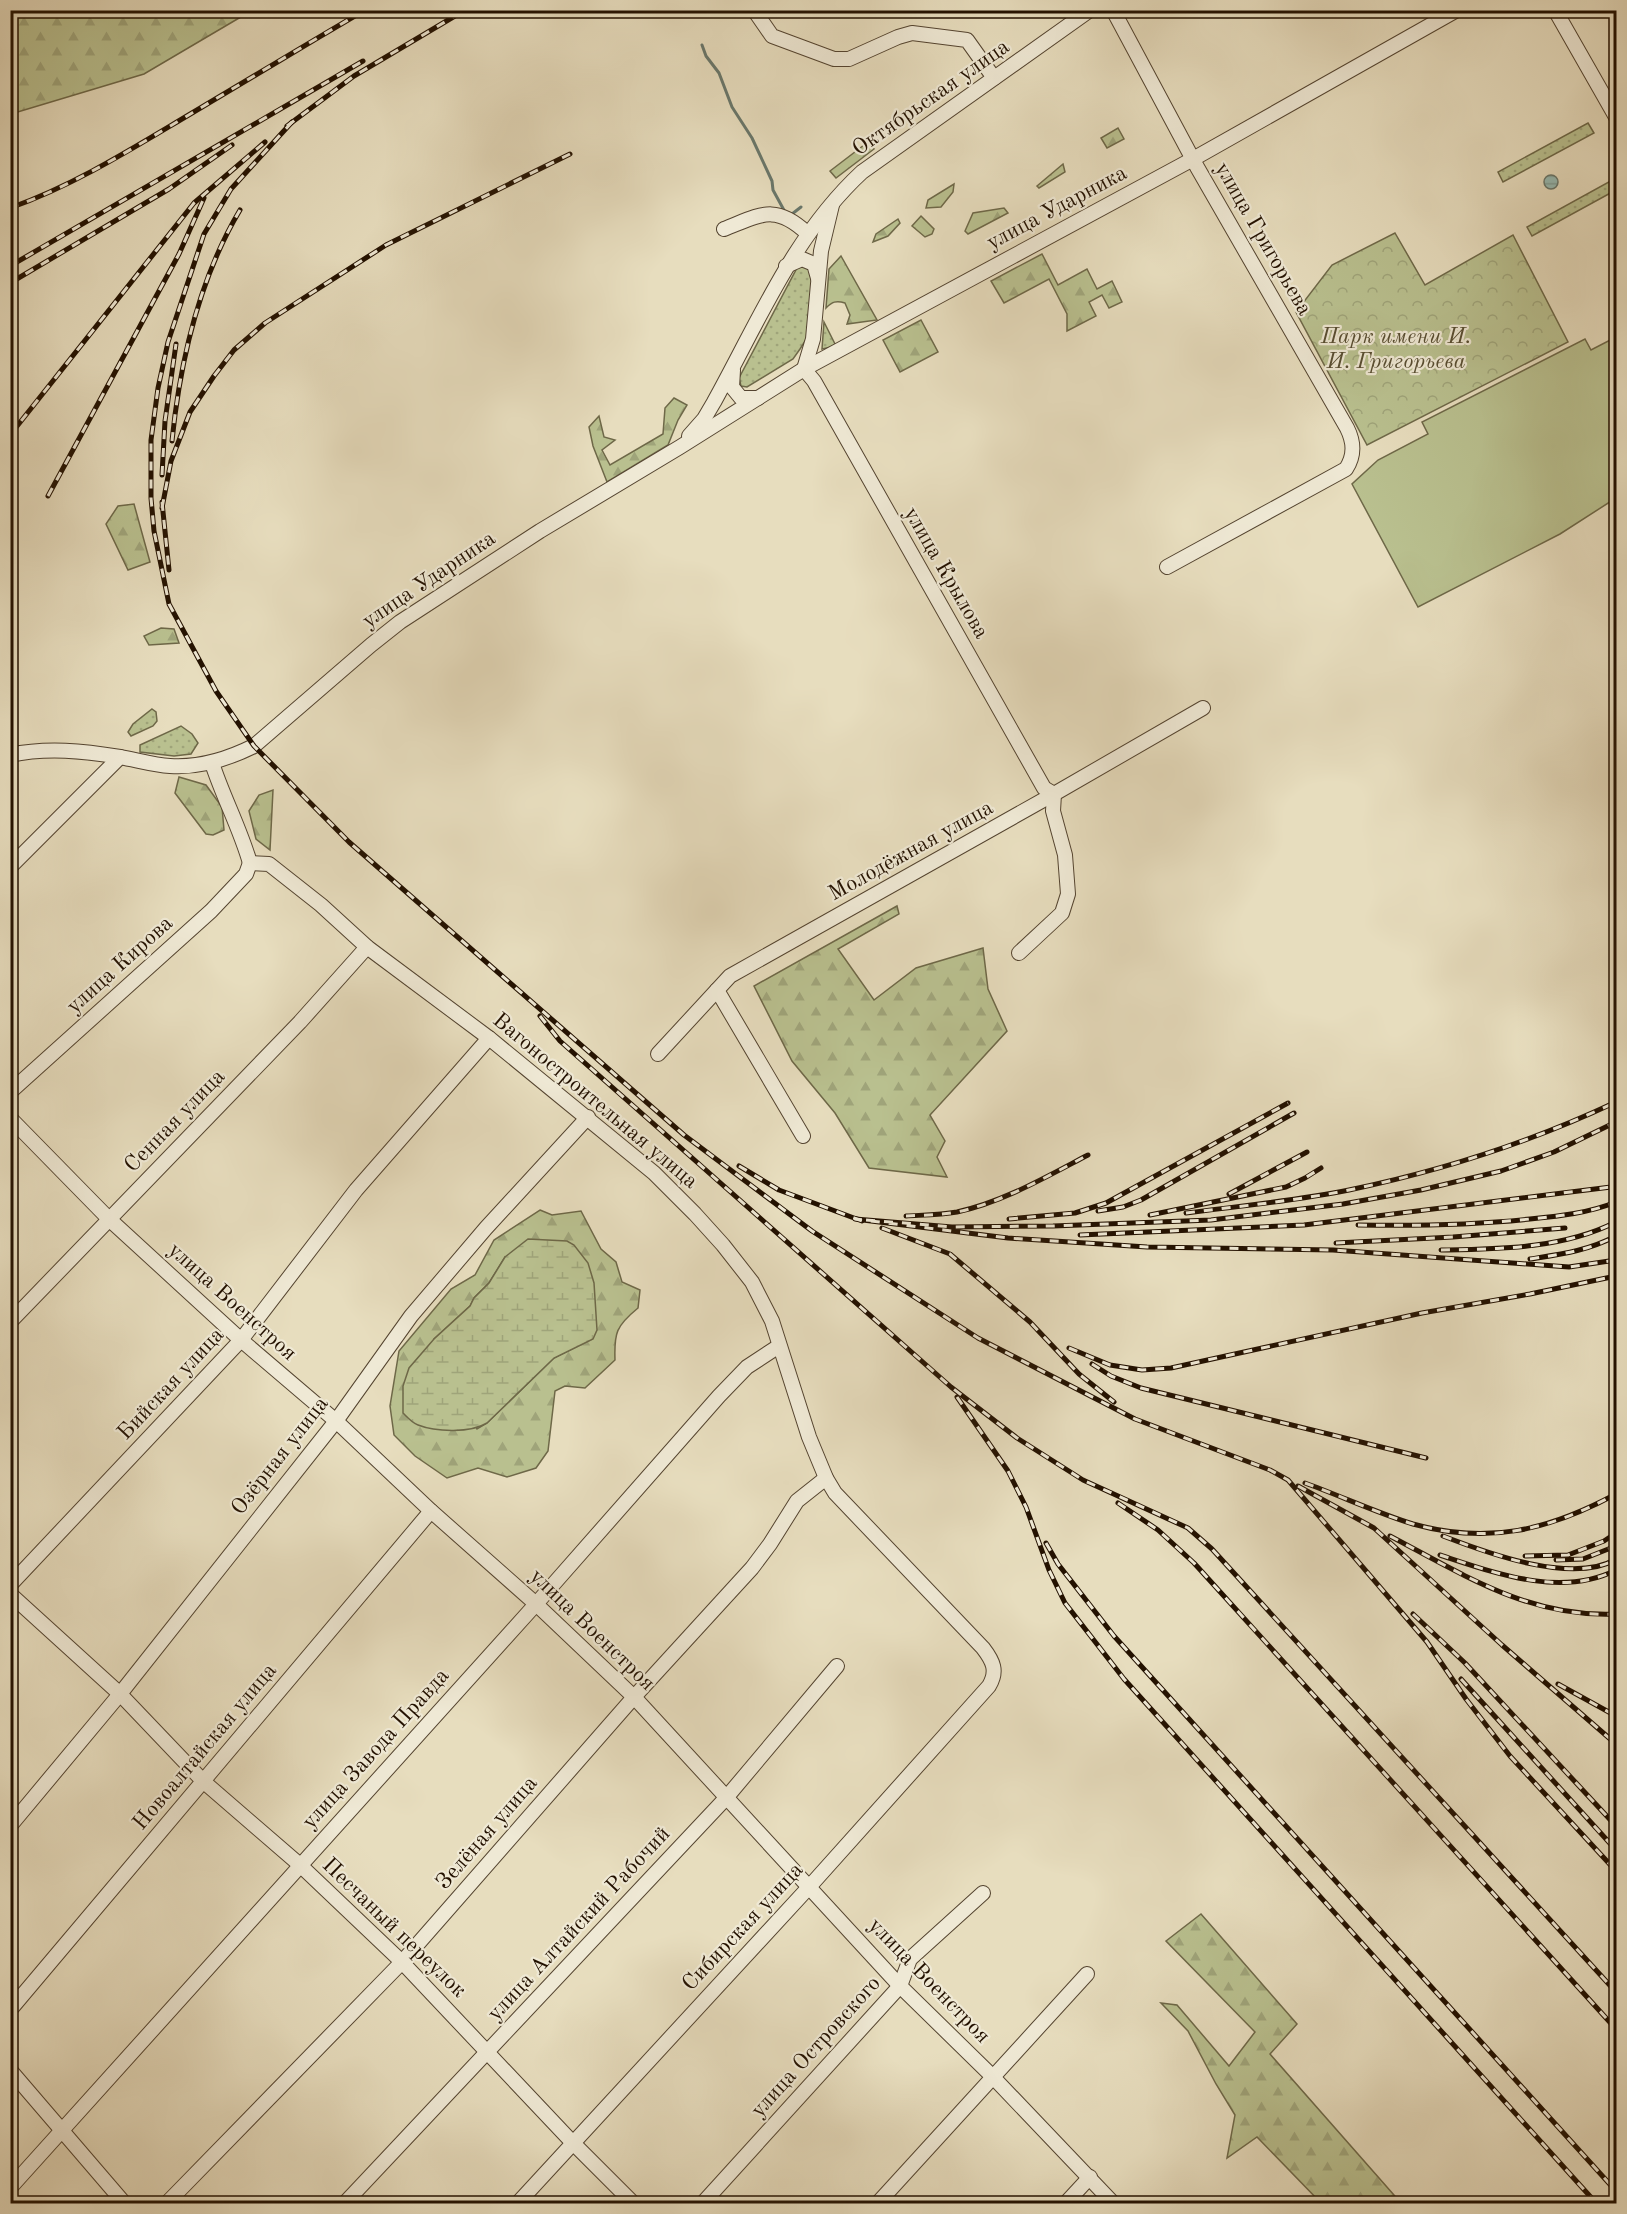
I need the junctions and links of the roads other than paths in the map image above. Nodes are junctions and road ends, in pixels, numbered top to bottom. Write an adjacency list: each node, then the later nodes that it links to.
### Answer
1 (754, 10): 6 (street)
2 (1090, 10): 6 (street, Октябрьская улица)
3 (1113, 10): 8 (street, улица Григорьева)
4 (1457, 10): 8 (street, улица Ударника)
5 (1555, 10): 7 (street)
6 (994, 78): 9 (street, Октябрьская улица)
7 (1617, 117)
8 (1193, 159): 15 (street, улица Ударника); 18 (street, улица Григорьева)
9 (832, 205): 11 (street, Октябрьская улица); 13 (street, Октябрьская улица)
10 (724, 228): 11 (street)
11 (807, 233): 12 (street, Октябрьская улица)
12 (784, 271): 13 (street); 14 (street, улица Ударника)
13 (819, 280): 15 (street, Октябрьская улица)
14 (733, 367): 16 (street); 17 (street, улица Ударника)
15 (804, 369): 16 (street, улица Ударника); 23 (street, улица Крылова)
16 (758, 398): 17 (street, улица Ударника)
17 (680, 447): 22 (street, улица Ударника)
18 (1167, 567)
19 (1203, 708): 23 (street, Молодёжная улица)
20 (10, 754): 21 (street, улица Ударника)
21 (120, 757): 22 (street, улица Ударника); 25 (street)
22 (212, 763): 24 (street)
23 (1054, 794): 27 (street); 28 (street, Молодёжная улица)
24 (250, 863): 26 (street, Вагоностроительная улица); 31 (street, улица Кирова)
25 (10, 867)
26 (367, 947): 29 (street, Вагоностроительная улица); 35 (street, Сенная улица)
27 (1019, 953)
28 (717, 990): 30 (street, Молодёжная улица); 34 (street)
29 (489, 1038): 32 (street, Вагоностроительная улица); 37 (street, Бийская улица)
30 (658, 1054)
31 (10, 1092)
32 (588, 1117): 38 (street, Вагоностроительная улица); 39 (street, Озёрная улица)
33 (10, 1118): 35 (street, улица Военстроя)
34 (803, 1136)
35 (109, 1220): 36 (street, Сенная улица); 37 (street, улица Военстроя)
36 (10, 1322)
37 (241, 1340): 39 (street, улица Военстроя); 42 (street, Бийская улица)
38 (779, 1346): 40 (street, Вагоностроительная улица); 44 (street, улица Завода Правда)
39 (336, 1421): 41 (street, улица Военстроя); 47 (street, Озёрная улица)
40 (825, 1478): 46 (street, Вагоностроительная улица); 48 (street, Зелёная улица)
41 (431, 1511): 44 (street, улица Военстроя); 49 (street, Новоалтайская улица)
42 (10, 1585)
43 (10, 1594): 47 (street, Песчаный переулок)
44 (536, 1604): 48 (street, улица Военстроя); 52 (street, улица Завода Правда)
45 (837, 1666): 50 (street, улица Алтайский Рабочий)
46 (994, 1674): 53 (street, Сибирская улица)
47 (120, 1694): 49 (street, Песчаный переулок); 51 (street, Озёрная улица)
48 (634, 1697): 50 (street, улица Военстроя); 55 (street, Зелёная улица)
49 (204, 1782): 52 (street, Песчаный переулок); 58 (street, Новоалтайская улица)
50 (726, 1798): 53 (street, улица Военстроя); 59 (street, улица Алтайский Рабочий)
51 (10, 1826)
52 (300, 1865): 55 (street, Песчаный переулок); 62 (street, улица Завода Правда)
53 (810, 1886): 57 (street, улица Военстроя); 63 (street, Сибирская улица)
54 (982, 1893): 57 (street, улица Островского)
55 (402, 1962): 59 (street, Песчаный переулок); 67 (street, Зелёная улица)
56 (1087, 1974): 61 (street)
57 (900, 1986): 61 (street, улица Военстроя); 71 (street, улица Островского)
58 (10, 2010)
59 (487, 2052): 63 (street, Песчаный переулок); 68 (street, улица Алтайский Рабочий)
60 (10, 2070): 62 (street)
61 (992, 2076): 64 (street, улица Военстроя); 72 (street)
62 (62, 2132): 65 (street, улица Завода Правда); 66 (street)
63 (572, 2142): 69 (street, Сибирская улица); 70 (street, Песчаный переулок)
64 (1090, 2177): 73 (street); 74 (street, улица Военстроя)
65 (10, 2188)
66 (124, 2204)
67 (166, 2204)
68 (344, 2204)
69 (517, 2204)
70 (634, 2204)
71 (702, 2204)
72 (877, 2204)
73 (1065, 2204)
74 (1114, 2204)

